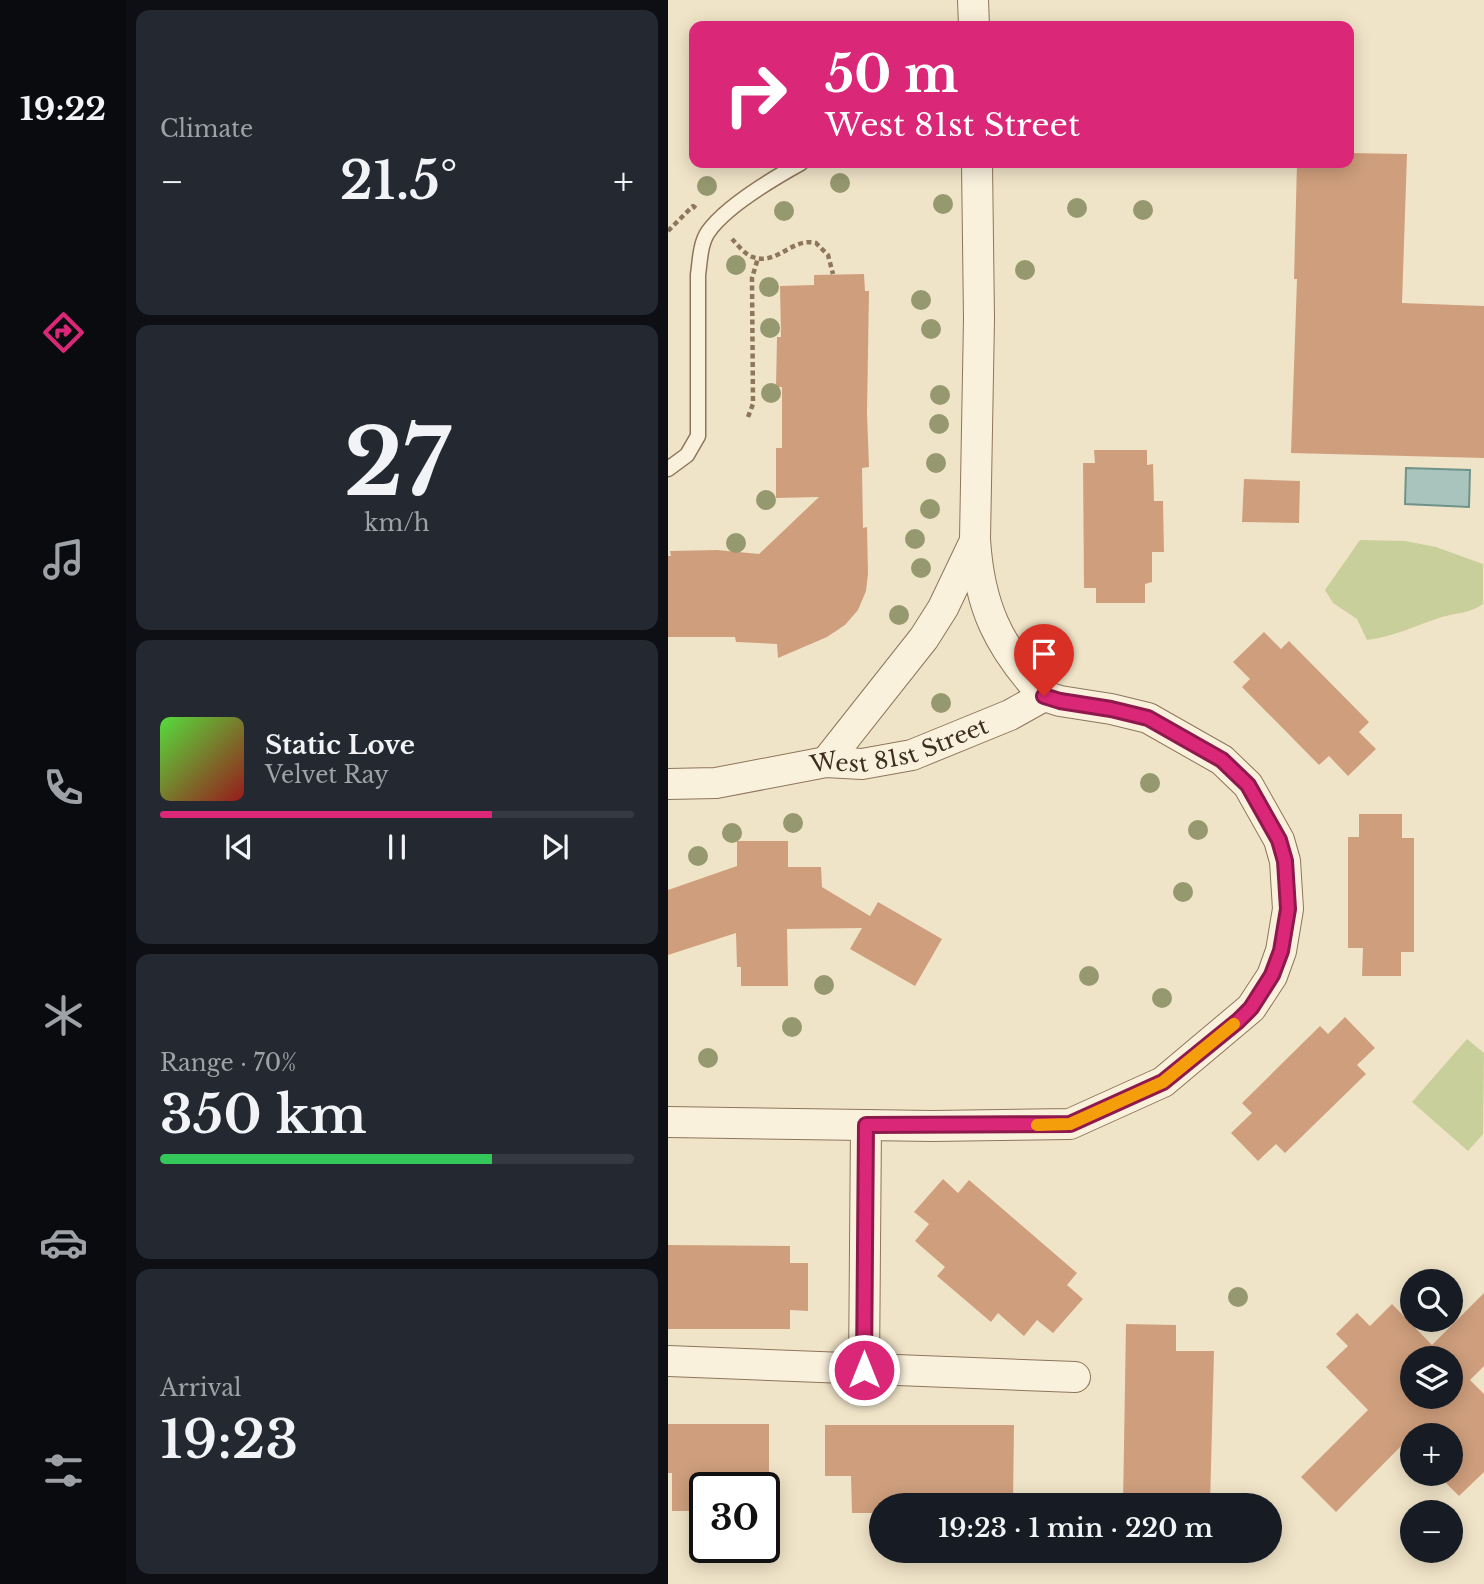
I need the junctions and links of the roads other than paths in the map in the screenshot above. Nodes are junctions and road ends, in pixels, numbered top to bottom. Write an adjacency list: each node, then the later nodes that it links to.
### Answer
1 (973, 0): 2 (street)
2 (974, 21)
3 (793, 168): 5 (lane)
4 (977, 168): 6 (street)
5 (668, 469)
6 (975, 539): 7 (street); 8 (street)
7 (1044, 696): 8 (street, West 81st Street); 11 (street)
8 (826, 762): 9 (street, West 81st Street)
9 (668, 784)
10 (668, 1122): 11 (street)
11 (866, 1125): 13 (street)
12 (668, 1361): 13 (street)
13 (864, 1370): 14 (street)
14 (1075, 1377)

